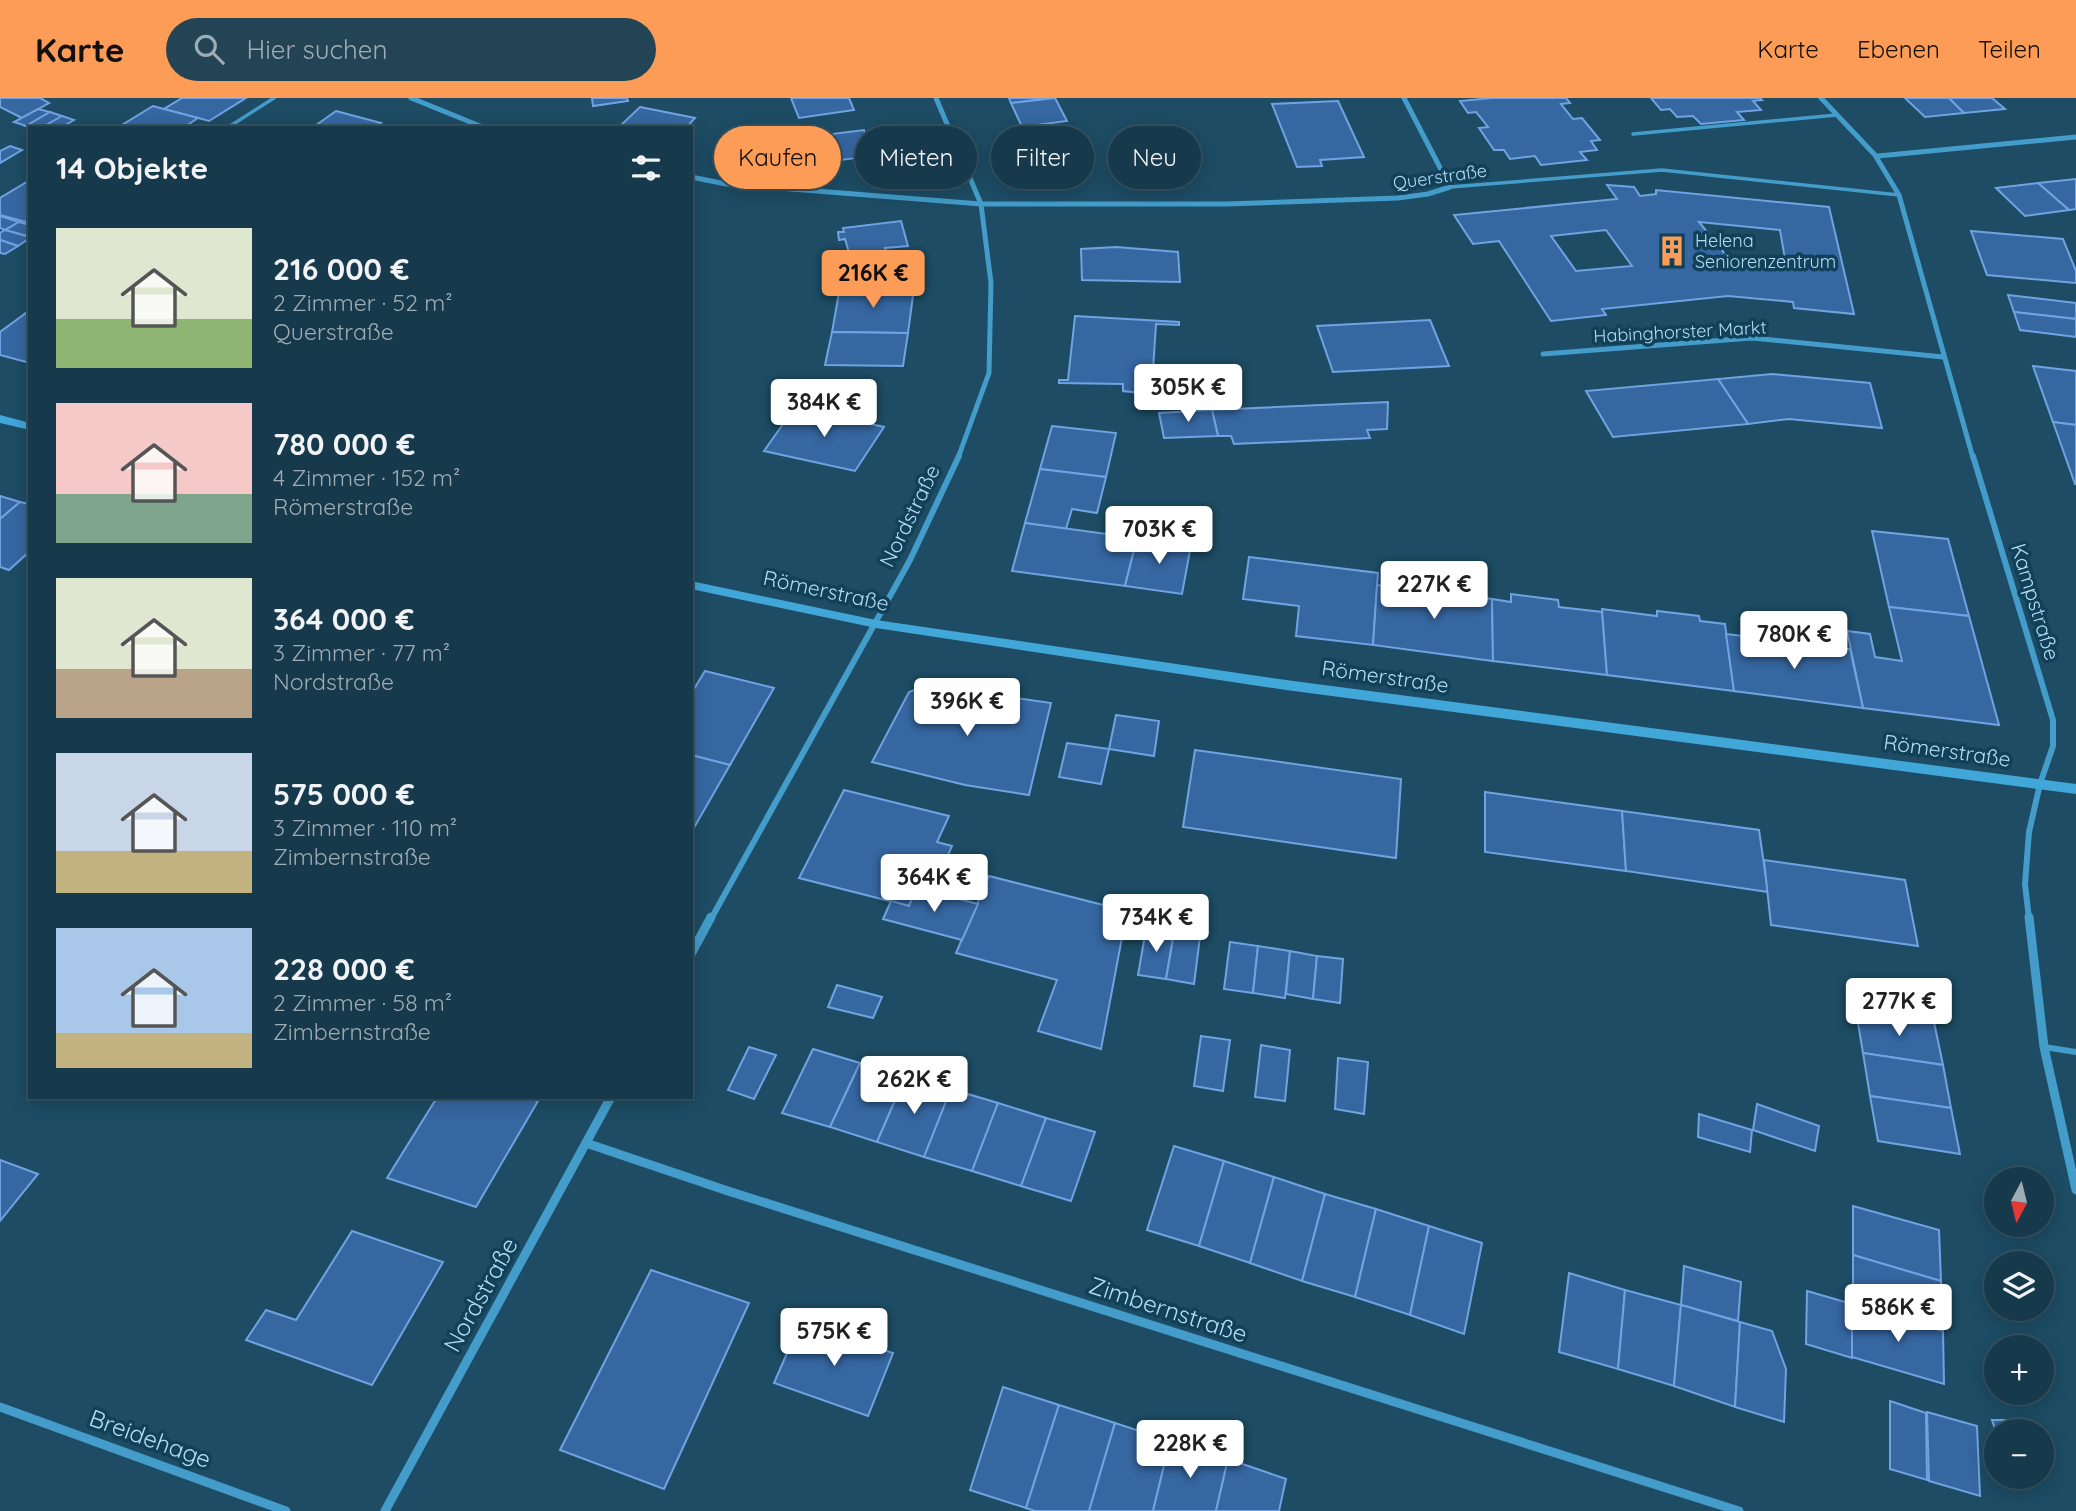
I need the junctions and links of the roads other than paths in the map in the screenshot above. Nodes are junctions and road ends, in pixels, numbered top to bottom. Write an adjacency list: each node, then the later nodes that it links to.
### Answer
1 (274, 98): 7 (lane)
2 (411, 98): 8 (street)
3 (936, 98): 15 (street, Nordstraße)
4 (1404, 98): 13 (street)
5 (1821, 98): 6 (street, Kampstraße)
6 (1837, 115): 9 (lane); 11 (street, Kampstraße)
7 (230, 126)
8 (480, 126)
9 (1633, 134)
10 (2076, 137): 11 (street)
11 (1878, 156): 14 (street, Kampstraße)
12 (693, 177): 15 (street, Querstraße)
13 (1450, 187): 14 (lane, Querstraße); 15 (street, Querstraße)
14 (1899, 195): 17 (street, Kampstraße)
15 (981, 204): 21 (street, Nordstraße)
16 (1543, 354): 17 (street, Habinghorster Markt)
17 (1943, 357): 22 (street, Kampstraße)
18 (0, 419): 19 (main road)
19 (28, 426)
20 (693, 585): 21 (main road, Römerstraße)
21 (876, 624): 22 (main road, Römerstraße); 24 (street, Nordstraße)
22 (2040, 784): 23 (main road, Römerstraße); 25 (street, Kampstraße)
23 (2076, 789)
24 (693, 950)
25 (2044, 1047): 26 (lane); 29 (street, Kampstraße)
26 (2076, 1052)
27 (610, 1099): 28 (street, Nordstraße)
28 (586, 1143): 32 (street, Nordstraße); 33 (street, Zimbernstraße)
29 (2076, 1190)
30 (0, 1408): 31 (street, Breidehage)
31 (286, 1511)
32 (385, 1511)
33 (1739, 1511)

